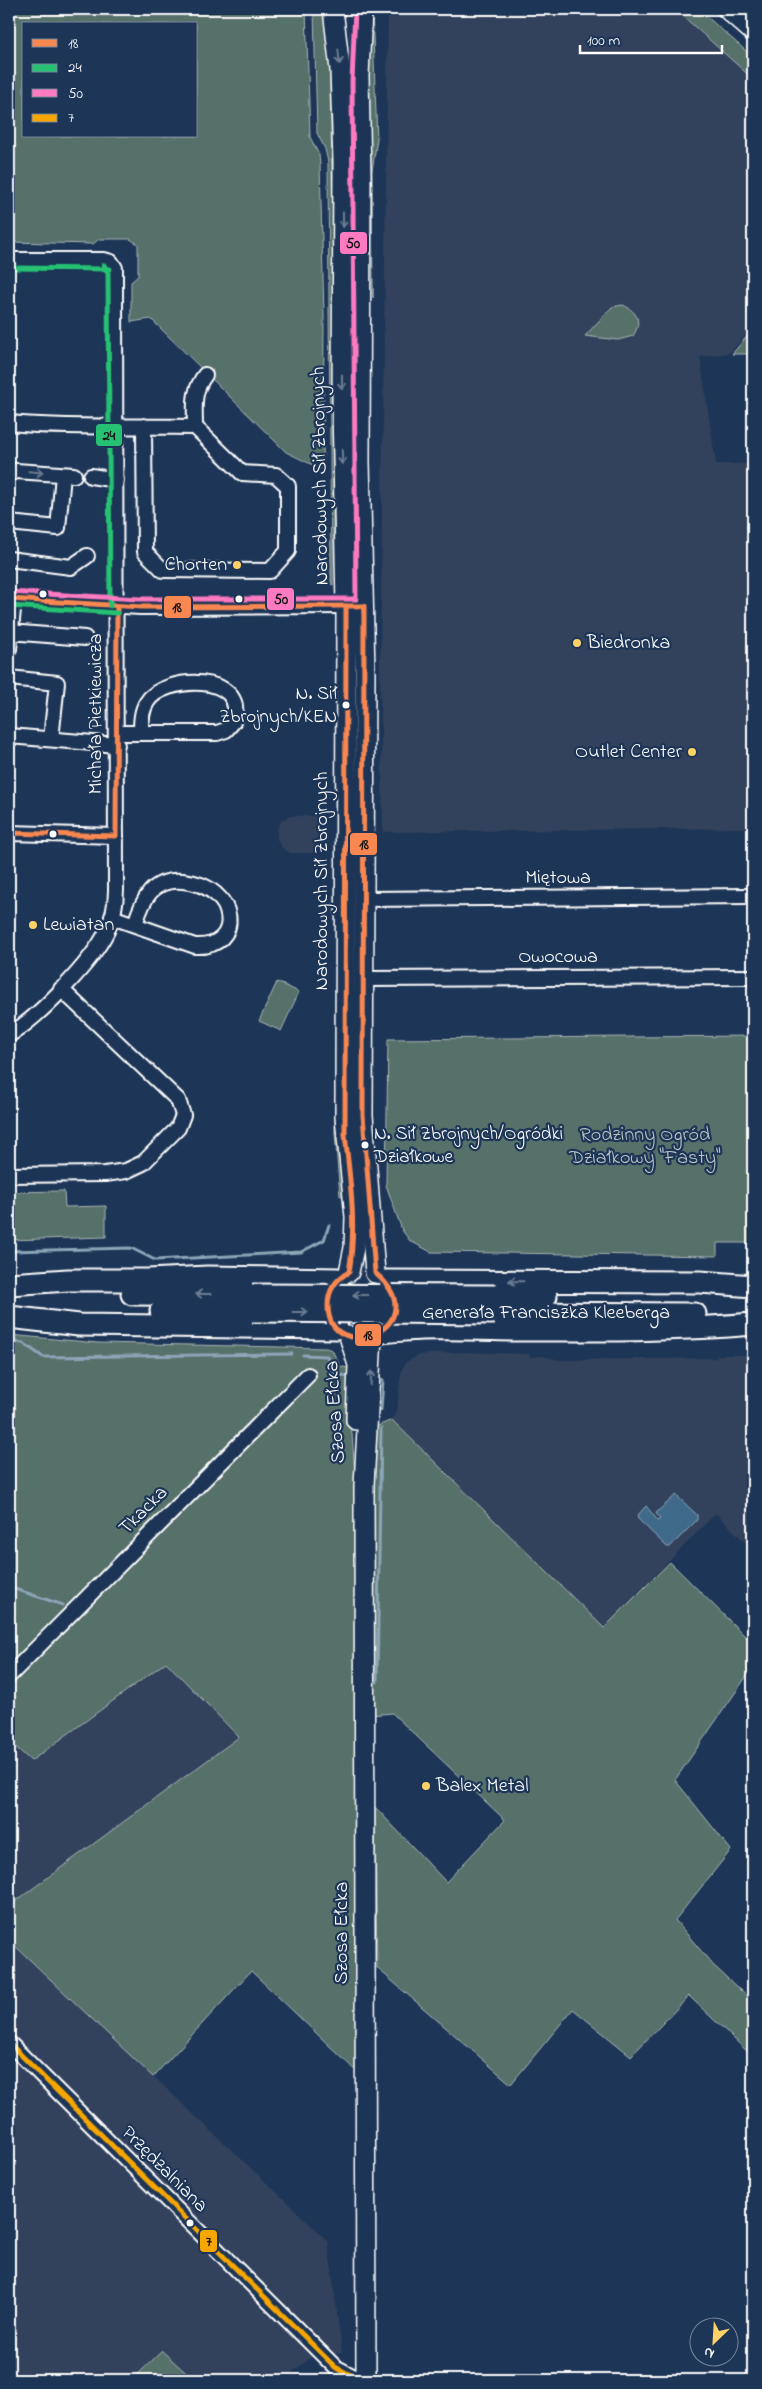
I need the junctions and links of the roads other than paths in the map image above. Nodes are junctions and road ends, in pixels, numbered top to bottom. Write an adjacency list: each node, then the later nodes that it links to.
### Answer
1 (333, 9): 15 (main road, Narodowych Sił Zbrojnych, one-way to 15)
2 (362, 9): 15 (main road, Narodowych Sił Zbrojnych)
3 (727, 9): 4 (main road)
4 (753, 32)
5 (9, 260): 9 (street, Michała Pietkiewicza)
6 (205, 375): 10 (street)
7 (9, 423): 9 (street)
8 (144, 426): 9 (street); 10 (street); 10 (street)
9 (116, 427): 13 (street, Michała Pietkiewicza)
10 (195, 427)
11 (9, 473): 14 (street, one-way to 14)
12 (91, 476): 13 (street)
13 (116, 480): 19 (street, Michała Pietkiewicza)
14 (9, 523)
15 (353, 524): 20 (main road, Narodowych Sił Zbrojnych)
16 (87, 556): 17 (street)
17 (9, 559)
18 (11, 599): 19 (street); 21 (street)
19 (117, 606): 20 (street); 29 (street, Michała Pietkiewicza)
20 (355, 606): 25 (main road, Narodowych Sił Zbrojnych); 26 (main road, Narodowych Sił Zbrojnych)
21 (10, 632): 22 (street); 23 (street)
22 (86, 638)
23 (9, 649)
24 (9, 678): 30 (street)
25 (344, 681): 26 (main road); 41 (main road, Narodowych Sił Zbrojnych)
26 (364, 683): 34 (main road, Narodowych Sił Zbrojnych)
27 (141, 733): 27 (street); 29 (street)
28 (9, 736): 30 (street)
29 (117, 739): 30 (street); 32 (street, Michała Pietkiewicza)
30 (51, 740)
31 (9, 832): 32 (street)
32 (116, 836): 35 (street, Michała Pietkiewicza)
33 (753, 896): 34 (street, Miętowa)
34 (363, 899): 38 (main road, Narodowych Sił Zbrojnych)
35 (112, 917): 36 (street); 39 (street, Michała Pietkiewicza)
36 (135, 924): 36 (street)
37 (753, 977): 38 (street, Owocowa)
38 (363, 979): 41 (main road, Narodowych Sił Zbrojnych)
39 (61, 989): 40 (street, Michała Pietkiewicza); 42 (street)
40 (9, 1035)
41 (354, 1116): 43 (main road, Narodowych Sił Zbrojnych); 44 (main road, Narodowych Sił Zbrojnych)
42 (9, 1175)
43 (344, 1275): 44 (main road); 45 (highway); 55 (main road)
44 (380, 1277): 46 (highway, one-way to 44); 56 (main road)
45 (9, 1284)
46 (753, 1286)
47 (9, 1293): 49 (highway, Generała Franciszka Kleeberga, one-way to 47)
48 (753, 1296): 50 (highway, Generała Franciszka Kleeberga)
49 (252, 1303): 50 (highway, Generała Franciszka Kleeberga, bridge); 51 (highway, Generała Franciszka Kleeberga)
50 (496, 1304): 52 (highway, Generała Franciszka Kleeberga)
51 (9, 1311)
52 (753, 1315)
53 (9, 1317): 55 (highway, one-way to 55)
54 (753, 1324): 56 (highway)
55 (343, 1332): 56 (main road); 58 (main road, Szosa Ełcka)
56 (377, 1334): 58 (main road, Szosa Ełcka, one-way to 56)
57 (308, 1376): 59 (street, Tkacka)
58 (362, 1414): 62 (main road, Szosa Ełcka)
59 (9, 1676)
60 (9, 2043): 61 (street, Przędzalniana)
61 (360, 2380)
62 (366, 2380)

